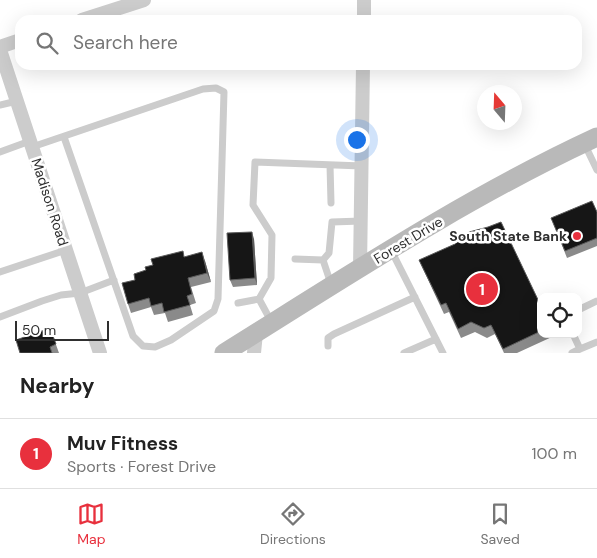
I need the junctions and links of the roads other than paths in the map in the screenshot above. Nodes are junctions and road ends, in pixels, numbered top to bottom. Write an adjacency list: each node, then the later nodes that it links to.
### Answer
1 (144, 0): 3 (street)
2 (364, 0): 4 (street)
3 (98, 15)
4 (364, 15)
5 (15, 42): 6 (street)
6 (0, 47)
7 (0, 50): 9 (street, Madison Road)
8 (363, 70): 16 (street)
9 (16, 100): 10 (lane); 13 (street, Madison Road)
10 (0, 105)
11 (64, 137): 13 (lane); 26 (lane); 26 (lane)
12 (590, 140): 17 (lane); 21 (main road, Forest Drive)
13 (31, 144): 14 (lane); 20 (street, Madison Road)
14 (0, 152)
15 (330, 165): 16 (lane); 18 (lane); 30 (lane)
16 (362, 166): 19 (street)
17 (597, 170)
18 (331, 202)
19 (361, 221): 23 (lane); 24 (street)
20 (66, 250): 25 (lane); 28 (street, Madison Road)
21 (391, 250): 24 (main road, Forest Drive); 29 (lane)
22 (295, 259): 23 (lane)
23 (323, 260): 27 (lane)
24 (360, 268): 27 (main road, Forest Drive)
25 (0, 272)
26 (114, 280): 28 (lane)
27 (332, 286): 35 (main road, Forest Drive)
28 (80, 293): 34 (lane); 42 (street, Madison Road)
29 (415, 297): 38 (lane); 40 (lane)
30 (259, 299): 32 (lane); 35 (lane)
31 (597, 301): 33 (lane)
32 (238, 303)
33 (582, 308)
34 (0, 317)
35 (272, 323): 36 (main road, Forest Drive)
36 (256, 333): 43 (main road, Forest Drive); 44 (street)
37 (575, 338): 41 (lane)
38 (436, 339): 45 (lane); 46 (lane)
39 (597, 342): 41 (lane)
40 (328, 346)
41 (580, 349): 47 (lane)
42 (100, 353)
43 (224, 353)
44 (254, 353)
45 (404, 353)
46 (443, 353)
47 (572, 353)

